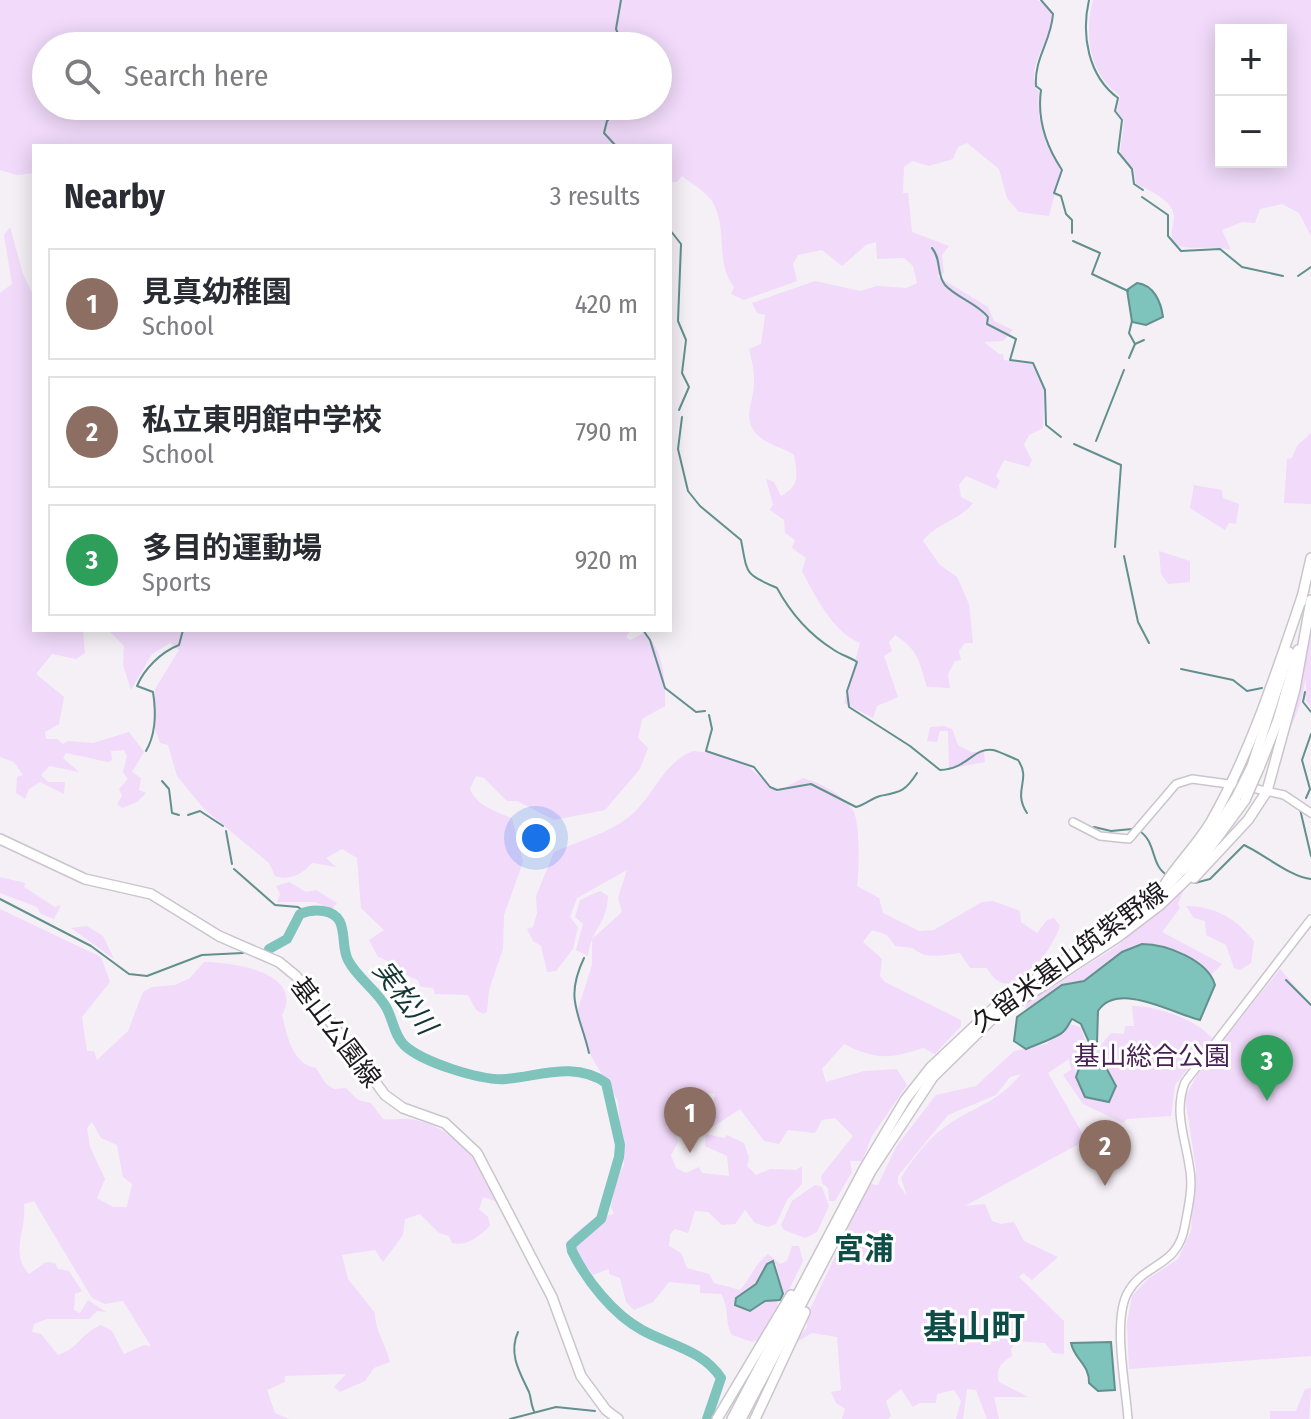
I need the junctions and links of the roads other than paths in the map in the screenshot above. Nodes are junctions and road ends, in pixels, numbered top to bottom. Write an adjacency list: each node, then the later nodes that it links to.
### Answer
1 (1311, 558): 2 (main road)
2 (1308, 599): 3 (main road); 4 (main road); 8 (main road, bridge)
3 (1230, 784): 4 (street); 6 (street); 8 (main road)
4 (1267, 791): 5 (street); 8 (main road)
5 (1311, 813)
6 (1073, 822)
7 (0, 839): 12 (main road, 基山公園線)
8 (1158, 902): 10 (main road); 11 (main road, 久留米基山筑紫野線)
9 (1311, 919): 17 (street)
10 (839, 1236): 15 (main road); 16 (main road)
11 (825, 1241): 13 (main road); 14 (main road, 久留米基山筑紫野線)
12 (618, 1419)
13 (717, 1419)
14 (732, 1419)
15 (741, 1419)
16 (755, 1419)
17 (1128, 1419)

